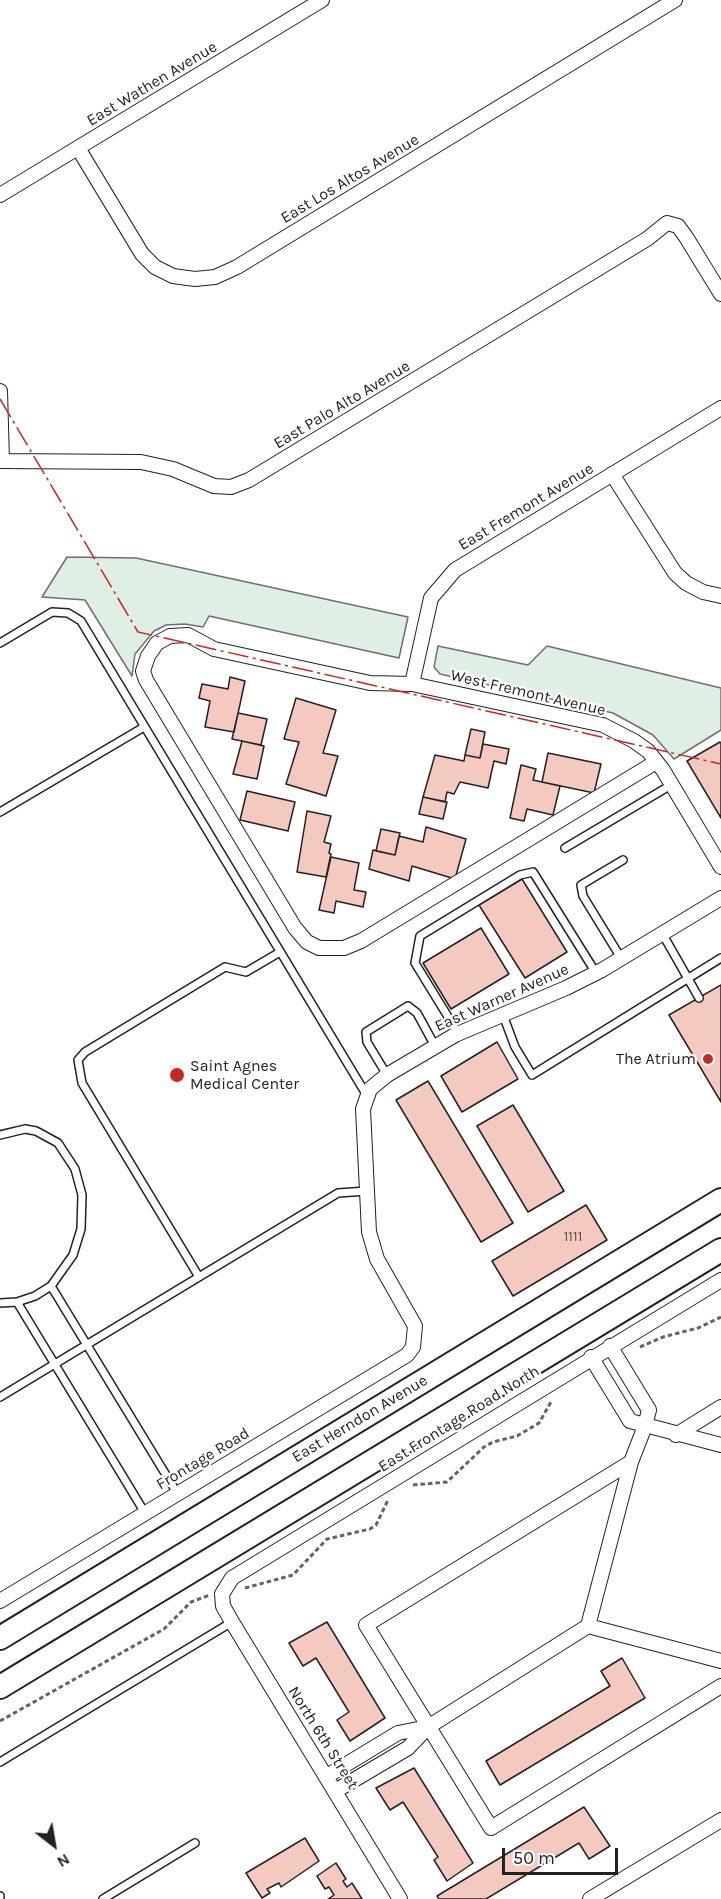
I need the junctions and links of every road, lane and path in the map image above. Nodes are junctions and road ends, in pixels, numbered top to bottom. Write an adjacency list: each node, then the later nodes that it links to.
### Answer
1 (322, 0): 3 (street, East Wathen Avenue)
2 (675, 0): 3 (street, East Los Altos Avenue)
3 (78, 148): 4 (street, East Wathen Avenue)
4 (0, 195)
5 (721, 294): 8 (street, East Palo Alto Avenue)
6 (0, 391): 8 (street)
7 (721, 408): 9 (street, East Fremont Avenue)
8 (1, 461)
9 (612, 474): 10 (street); 12 (street, East Fremont Avenue)
10 (721, 596)
11 (0, 643): 13 (lane)
12 (412, 684): 14 (street, West Fremont Avenue); 14 (street, West Fremont Avenue)
13 (144, 727): 16 (lane); 22 (lane)
14 (656, 762): 15 (street, West Fremont Avenue)
15 (671, 785): 17 (lane); 19 (street, West Fremont Avenue)
16 (0, 812)
17 (565, 848)
18 (623, 860): 23 (lane)
19 (721, 867)
20 (721, 898): 21 (street, East Warner Avenue)
21 (662, 933): 23 (street, East Warner Avenue); 26 (lane)
22 (280, 952): 32 (lane); 37 (lane)
23 (621, 958): 25 (street, East Warner Avenue)
24 (721, 958): 26 (lane)
25 (596, 973): 28 (street, East Warner Avenue); 29 (lane)
26 (688, 979): 27 (lane); 28 (lane)
27 (699, 998)
28 (503, 1014): 29 (street, East Warner Avenue)
29 (459, 1033): 30 (street, East Warner Avenue)
30 (435, 1046): 31 (street, East Warner Avenue); 31 (lane)
31 (387, 1075): 32 (street, East Warner Avenue)
32 (366, 1094): 34 (street)
33 (0, 1135): 39 (lane)
34 (367, 1191): 37 (lane); 56 (street, Frontage Road)
35 (721, 1200): 63 (main road, East Herndon Avenue)
36 (721, 1250): 66 (main road)
37 (199, 1277): 43 (lane)
38 (721, 1280): 44 (street, East Frontage Road North)
39 (51, 1286): 40 (lane); 43 (lane)
40 (17, 1302): 41 (lane); 47 (lane)
41 (0, 1303)
42 (721, 1317): 46 (path)
43 (87, 1344): 47 (lane); 56 (lane)
44 (610, 1346): 45 (street, East Frontage Road North); 46 (street)
45 (591, 1357): 51 (street); 59 (street, East Frontage Road North)
46 (618, 1359): 51 (street)
47 (54, 1364): 48 (lane); 58 (lane)
48 (0, 1397)
49 (554, 1397): 55 (path)
50 (721, 1407): 52 (street)
51 (645, 1426): 52 (street); 54 (street)
52 (676, 1435): 53 (street)
53 (721, 1445)
54 (631, 1462): 62 (street); 68 (street)
55 (409, 1484)
56 (177, 1494): 58 (street, Frontage Road)
57 (390, 1497): 59 (path)
58 (145, 1513): 60 (street, Frontage Road)
59 (222, 1594): 61 (street, North 6th Street); 67 (path)
60 (0, 1601)
61 (232, 1622): 69 (lane); 70 (street, North 6th Street)
62 (588, 1626): 64 (street); 68 (street)
63 (0, 1638)
64 (721, 1661)
65 (721, 1686): 68 (street)
66 (0, 1687)
67 (0, 1721)
68 (428, 1727): 70 (street); 71 (street)
69 (0, 1762)
70 (327, 1776): 71 (street, North 6th Street)
71 (337, 1790): 75 (street, North 6th Street)
72 (721, 1820): 76 (street)
73 (195, 1843): 74 (lane)
74 (103, 1899)
75 (400, 1899)
76 (590, 1899)

